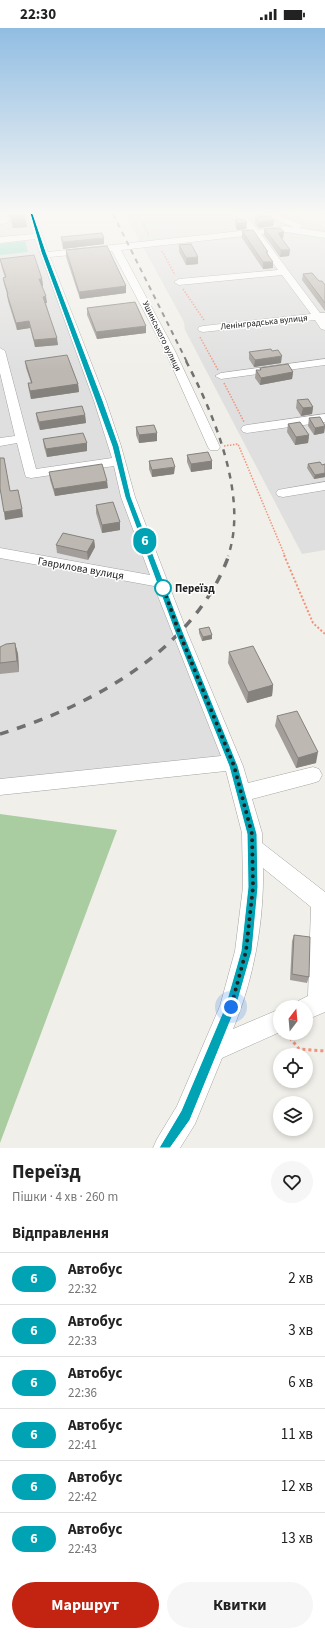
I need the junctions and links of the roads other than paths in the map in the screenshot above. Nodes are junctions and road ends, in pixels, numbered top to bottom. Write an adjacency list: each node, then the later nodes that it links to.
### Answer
1 (49, 266): 17 (street)
2 (125, 266): 16 (street, Ушинського вулиця)
3 (280, 266): 4 (street)
4 (284, 272): 5 (street); 6 (street)
5 (179, 282)
6 (321, 316): 7 (street); 8 (street, Ленінградська вулиця)
7 (325, 327)
8 (203, 329)
9 (0, 351): 14 (street)
10 (325, 362): 11 (street)
11 (221, 376)
12 (325, 418): 13 (street)
13 (247, 429)
14 (22, 439): 15 (street); 17 (street)
15 (0, 442)
16 (214, 447)
17 (119, 461): 21 (street)
18 (325, 486): 19 (street)
19 (283, 493)
20 (0, 553): 21 (street, Гаврилова вулиця)
21 (161, 582): 22 (street)
22 (232, 764): 24 (street); 25 (street)
23 (313, 775): 25 (street)
24 (0, 787)
25 (241, 792): 26 (street)
26 (252, 847): 27 (street); 29 (street)
27 (313, 1006)
28 (273, 1023): 29 (street)
29 (212, 1050): 30 (street)
30 (166, 1148)

